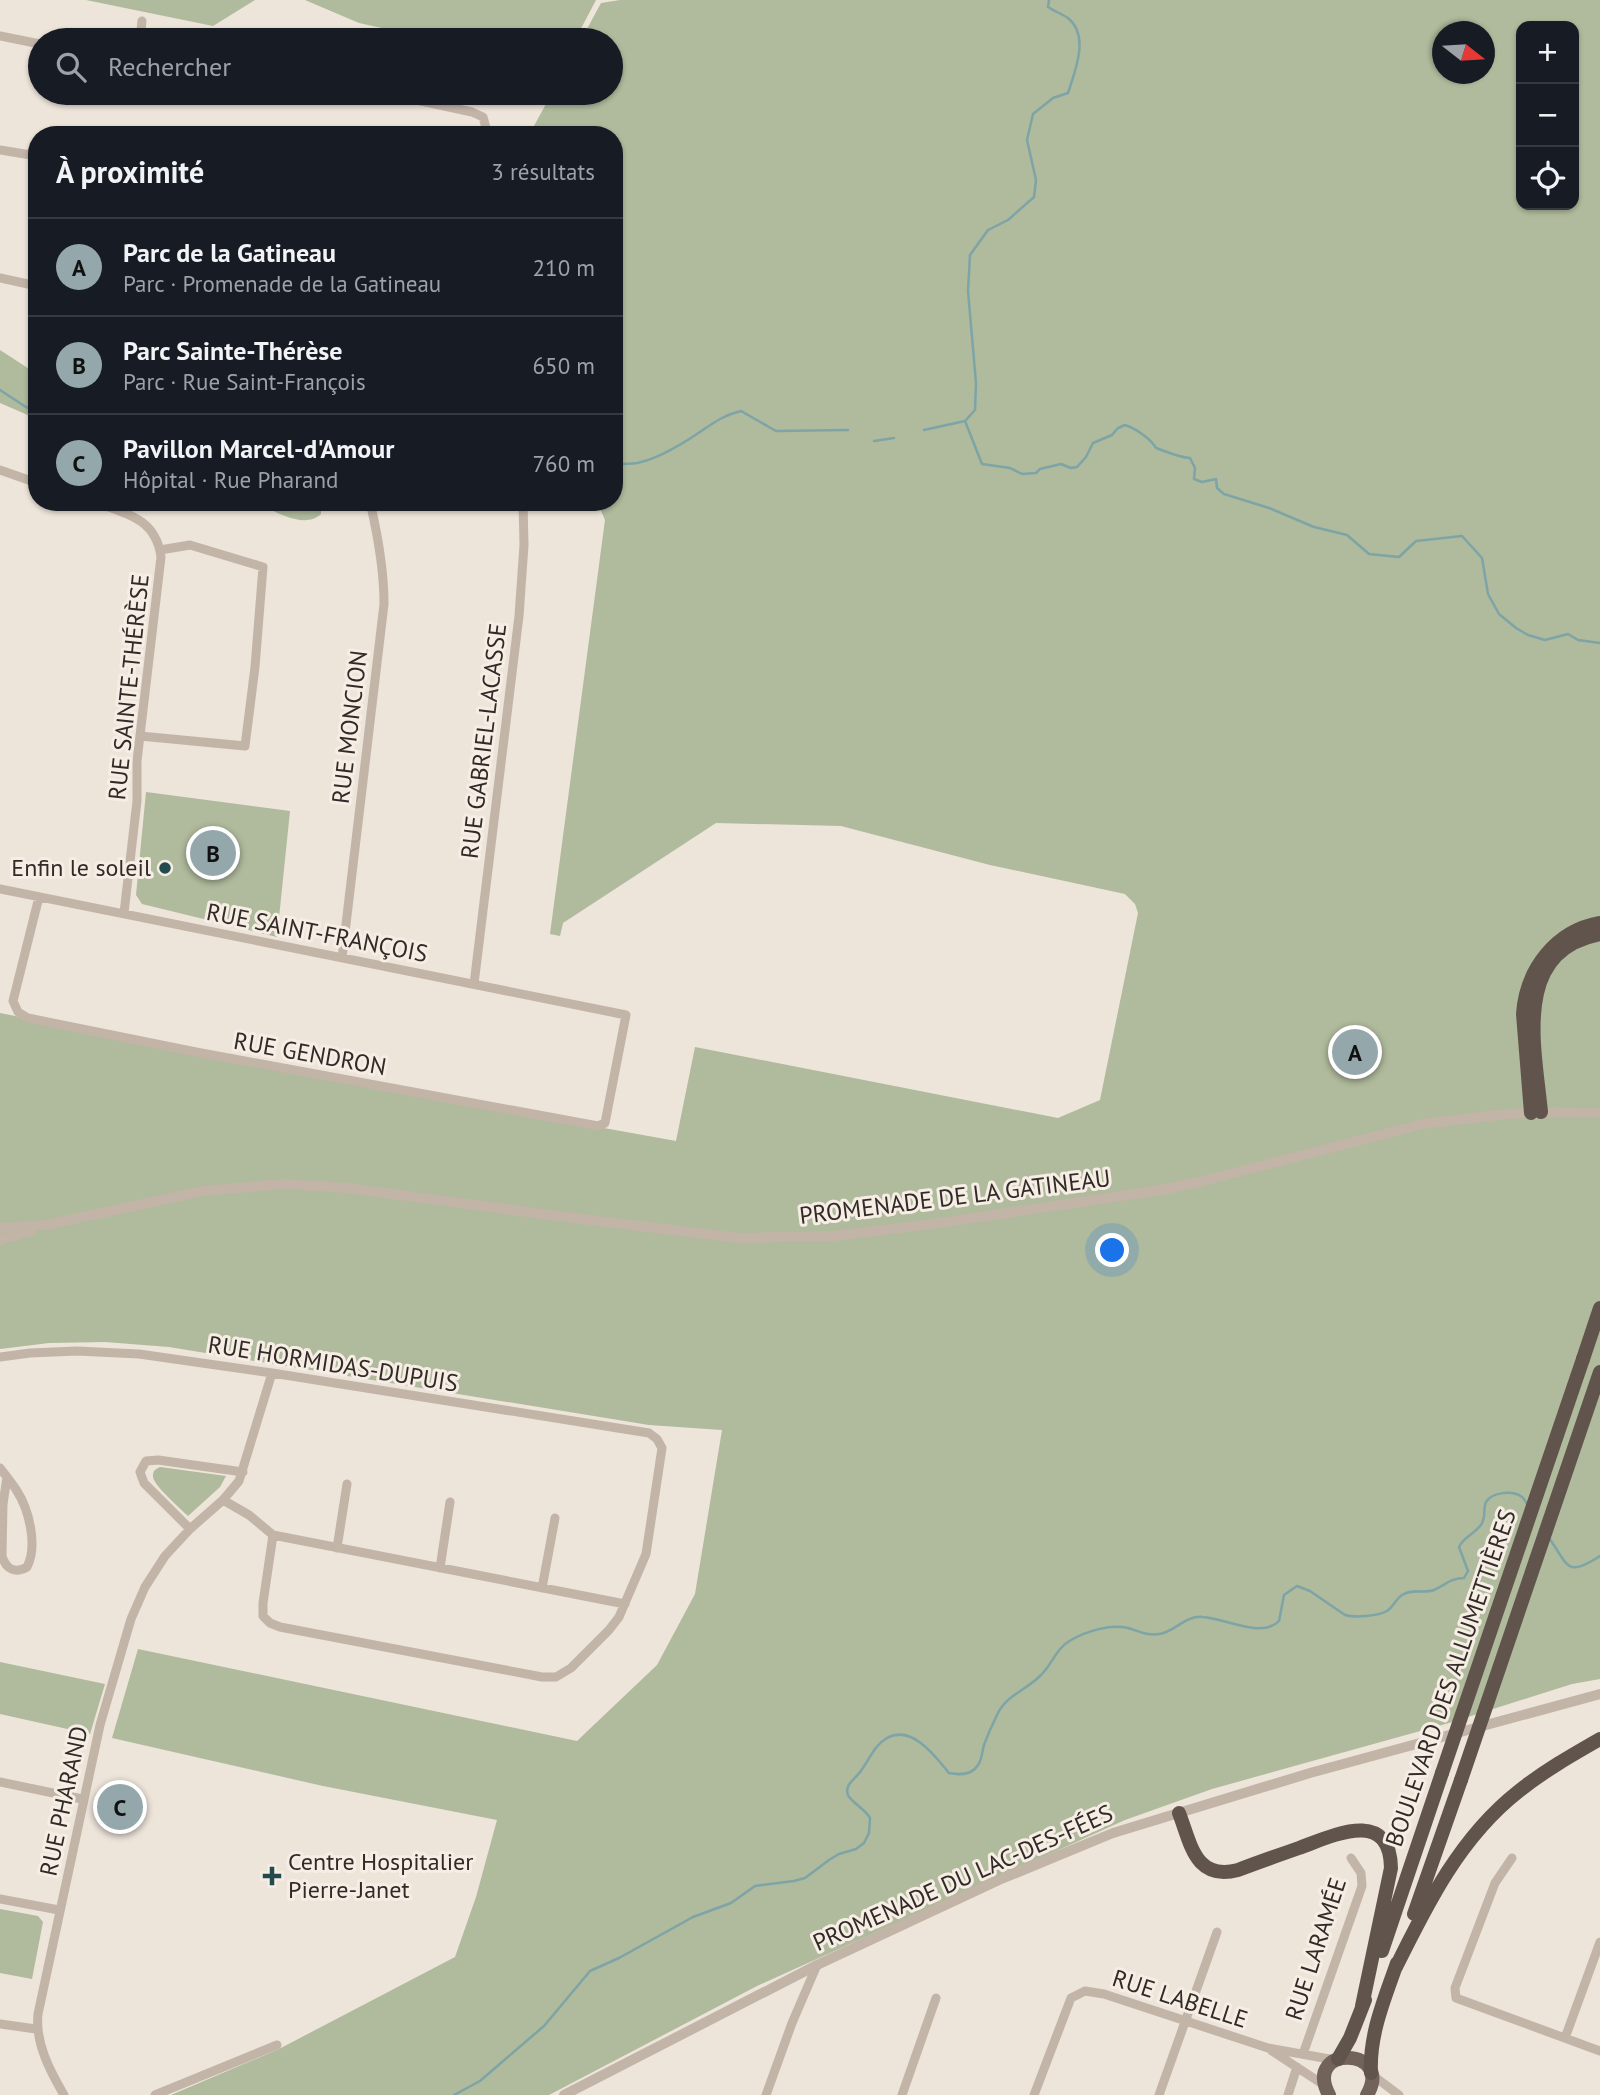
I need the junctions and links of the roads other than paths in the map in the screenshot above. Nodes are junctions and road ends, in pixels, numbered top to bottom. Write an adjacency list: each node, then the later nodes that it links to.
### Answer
1 (142, 21): 2 (street)
2 (141, 28)
3 (0, 36): 4 (street)
4 (28, 42)
5 (440, 105): 6 (street)
6 (486, 126)
7 (0, 150): 8 (street)
8 (28, 155)
9 (0, 278): 10 (street)
10 (28, 284)
11 (0, 470): 12 (street)
12 (28, 480)
13 (120, 511): 16 (street, RUE SAINTE-THÉRÈSE)
14 (372, 511): 23 (street, RUE MONCION)
15 (523, 511): 24 (street, RUE GABRIEL-LACASSE)
16 (160, 550): 17 (street, RUE SAINTE-THÉRÈSE); 17 (street)
17 (140, 736): 20 (street, RUE SAINTE-THÉRÈSE)
18 (0, 889): 19 (street, RUE SAINT-FRANÇOIS)
19 (39, 897): 20 (street, RUE SAINT-FRANÇOIS); 25 (street, RUE GENDRON)
20 (124, 914): 23 (street, RUE SAINT-FRANÇOIS)
21 (1600, 923): 26 (highway)
22 (1600, 934): 26 (highway)
23 (342, 958): 24 (street, RUE SAINT-FRANÇOIS)
24 (474, 984): 25 (street, RUE SAINT-FRANÇOIS)
25 (626, 1015)
26 (1536, 1113): 27 (street, PROMENADE DE LA GATINEAU); 28 (street, PROMENADE DE LA GATINEAU)
27 (1600, 1113)
28 (61, 1222): 29 (street, PROMENADE DE LA GATINEAU); 30 (street, PROMENADE DE LA GATINEAU)
29 (0, 1228)
30 (0, 1240)
31 (1600, 1308): 62 (highway, BOULEVARD DES ALLUMETTIÈRES, bridge)
32 (0, 1357): 34 (street, RUE HORMIDAS-DUPUIS)
33 (1600, 1372): 60 (highway, BOULEVARD DES ALLUMETTIÈRES, bridge)
34 (272, 1373): 36 (street, RUE PHARAND); 47 (street, RUE HORMIDAS-DUPUIS)
35 (0, 1468): 37 (street)
36 (243, 1472): 39 (street, RUE PHARAND); 42 (street)
37 (7, 1477): 37 (street)
38 (347, 1483): 44 (street)
39 (223, 1500): 42 (street, RUE PHARAND); 43 (street)
40 (450, 1503): 45 (street)
41 (555, 1518): 46 (street)
42 (190, 1529): 51 (street, RUE PHARAND)
43 (273, 1535): 44 (street); 47 (street)
44 (337, 1548): 45 (street)
45 (440, 1568): 46 (street)
46 (542, 1588): 47 (street)
47 (625, 1604)
48 (1600, 1693): 52 (street, PROMENADE DU LAC-DES-FÉES)
49 (1600, 1739): 60 (highway)
50 (0, 1782): 51 (street)
51 (82, 1799): 56 (street, RUE PHARAND)
52 (1179, 1813): 59 (street, PROMENADE DU LAC-DES-FÉES); 62 (highway)
53 (1351, 1858): 70 (street, RUE LARAMÉE)
54 (1512, 1858): 66 (street)
55 (0, 1899): 56 (street)
56 (59, 1910): 65 (street, RUE PHARAND)
57 (1217, 1931): 63 (street)
58 (1600, 1942): 66 (street)
59 (817, 1965): 77 (street, PROMENADE DU LAC-DES-FÉES); 78 (street)
60 (1395, 1969): 73 (highway, BOULEVARD DES ALLUMETTIÈRES)
61 (936, 1998): 79 (street)
62 (1362, 2006): 71 (highway, BOULEVARD DES ALLUMETTIÈRES)
63 (1186, 2020): 68 (street, RUE LABELLE); 80 (street, RUE LABELLE); 81 (street)
64 (0, 2024): 65 (street)
65 (36, 2029): 75 (street)
66 (1565, 2038): 69 (street)
67 (277, 2045): 76 (street)
68 (1268, 2048): 70 (street, RUE LABELLE); 72 (street, RUE LABELLE)
69 (1600, 2051)
70 (1303, 2054): 71 (street, RUE LABELLE)
71 (1336, 2060): 73 (main road); 74 (main road)
72 (1297, 2067): 74 (street, RUE LABELLE); 82 (street)
73 (1371, 2073): 83 (main road); 84 (street)
74 (1326, 2091)
75 (64, 2095)
76 (155, 2095)
77 (564, 2095)
78 (766, 2095)
79 (902, 2095)
80 (1034, 2095)
81 (1159, 2095)
82 (1288, 2095)
83 (1367, 2095)
84 (1399, 2095)

